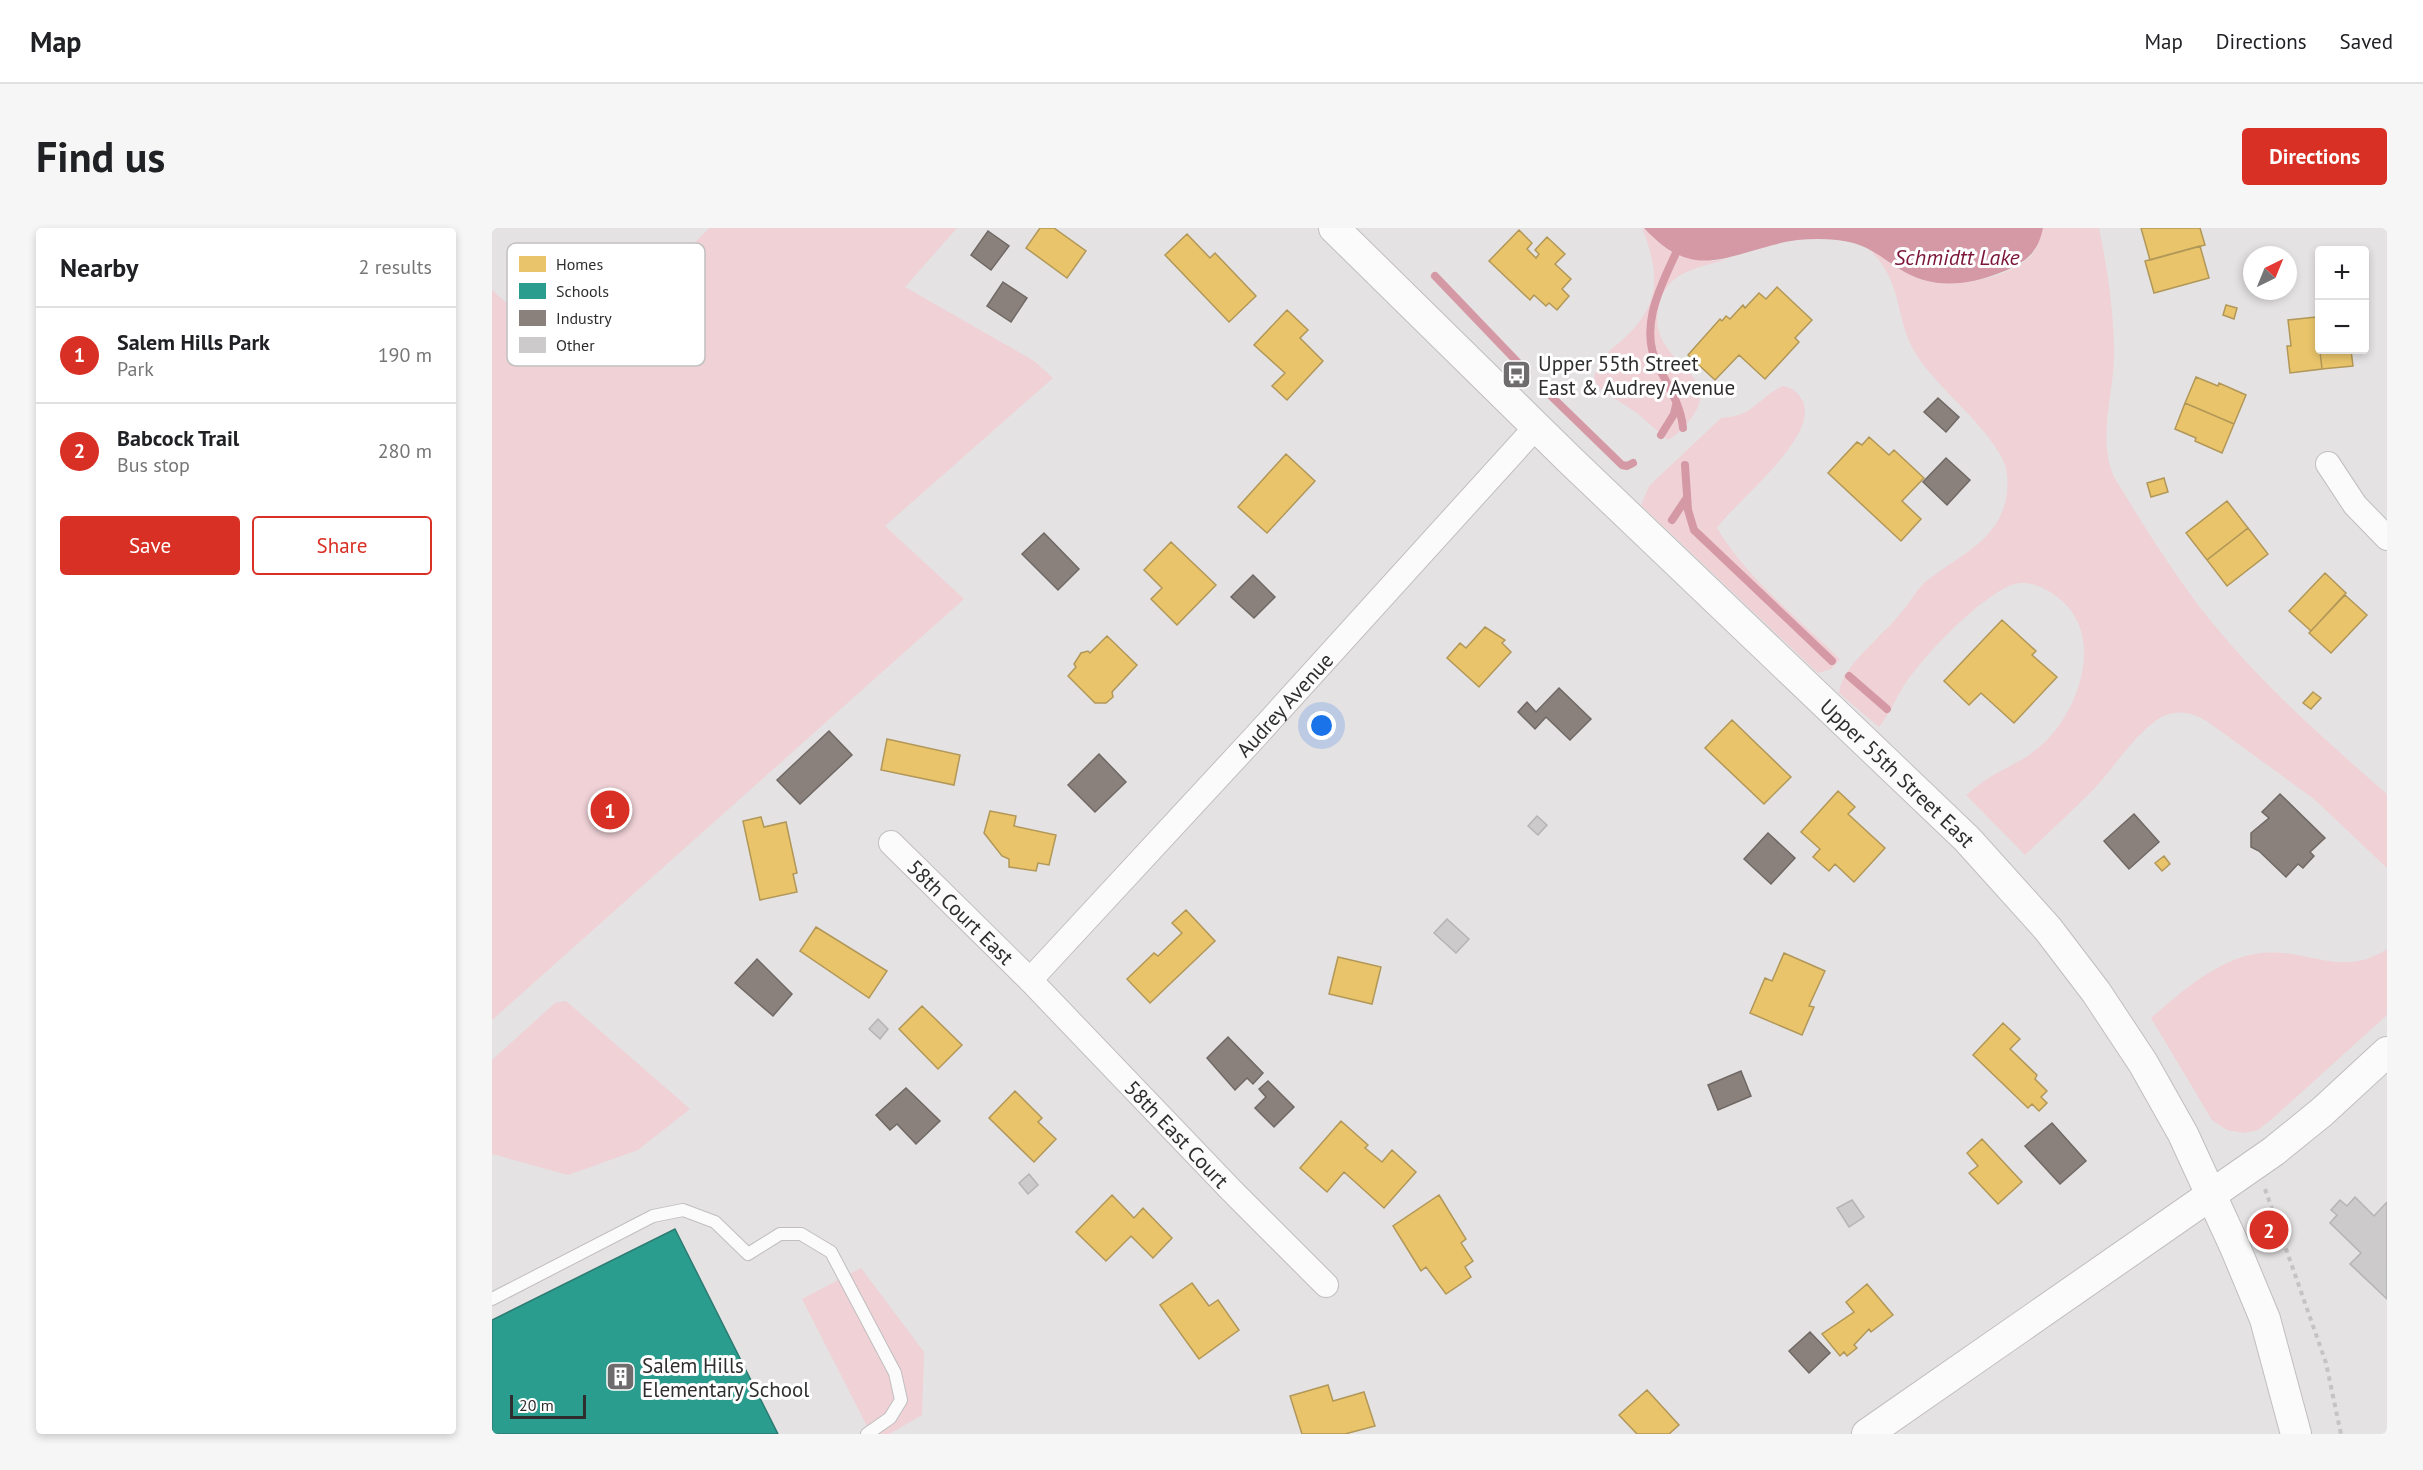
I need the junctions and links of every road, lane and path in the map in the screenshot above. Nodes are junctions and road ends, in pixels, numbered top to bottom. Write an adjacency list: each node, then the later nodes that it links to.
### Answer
1 (1335, 228): 2 (street, Upper 55th Street East)
2 (1536, 427): 6 (street, Audrey Avenue); 9 (street, Upper 55th Street East)
3 (2328, 464): 4 (street)
4 (2387, 538)
5 (891, 843): 6 (street, 58th Court East)
6 (1030, 980): 10 (street, 58th East Court)
7 (2387, 1052): 8 (street)
8 (2255, 1165): 9 (street); 15 (path)
9 (2212, 1196): 13 (street); 14 (street, Upper 55th Street East)
10 (1326, 1284)
11 (492, 1299): 12 (lane)
12 (867, 1434)
13 (1867, 1434)
14 (2296, 1434)
15 (2341, 1434)

